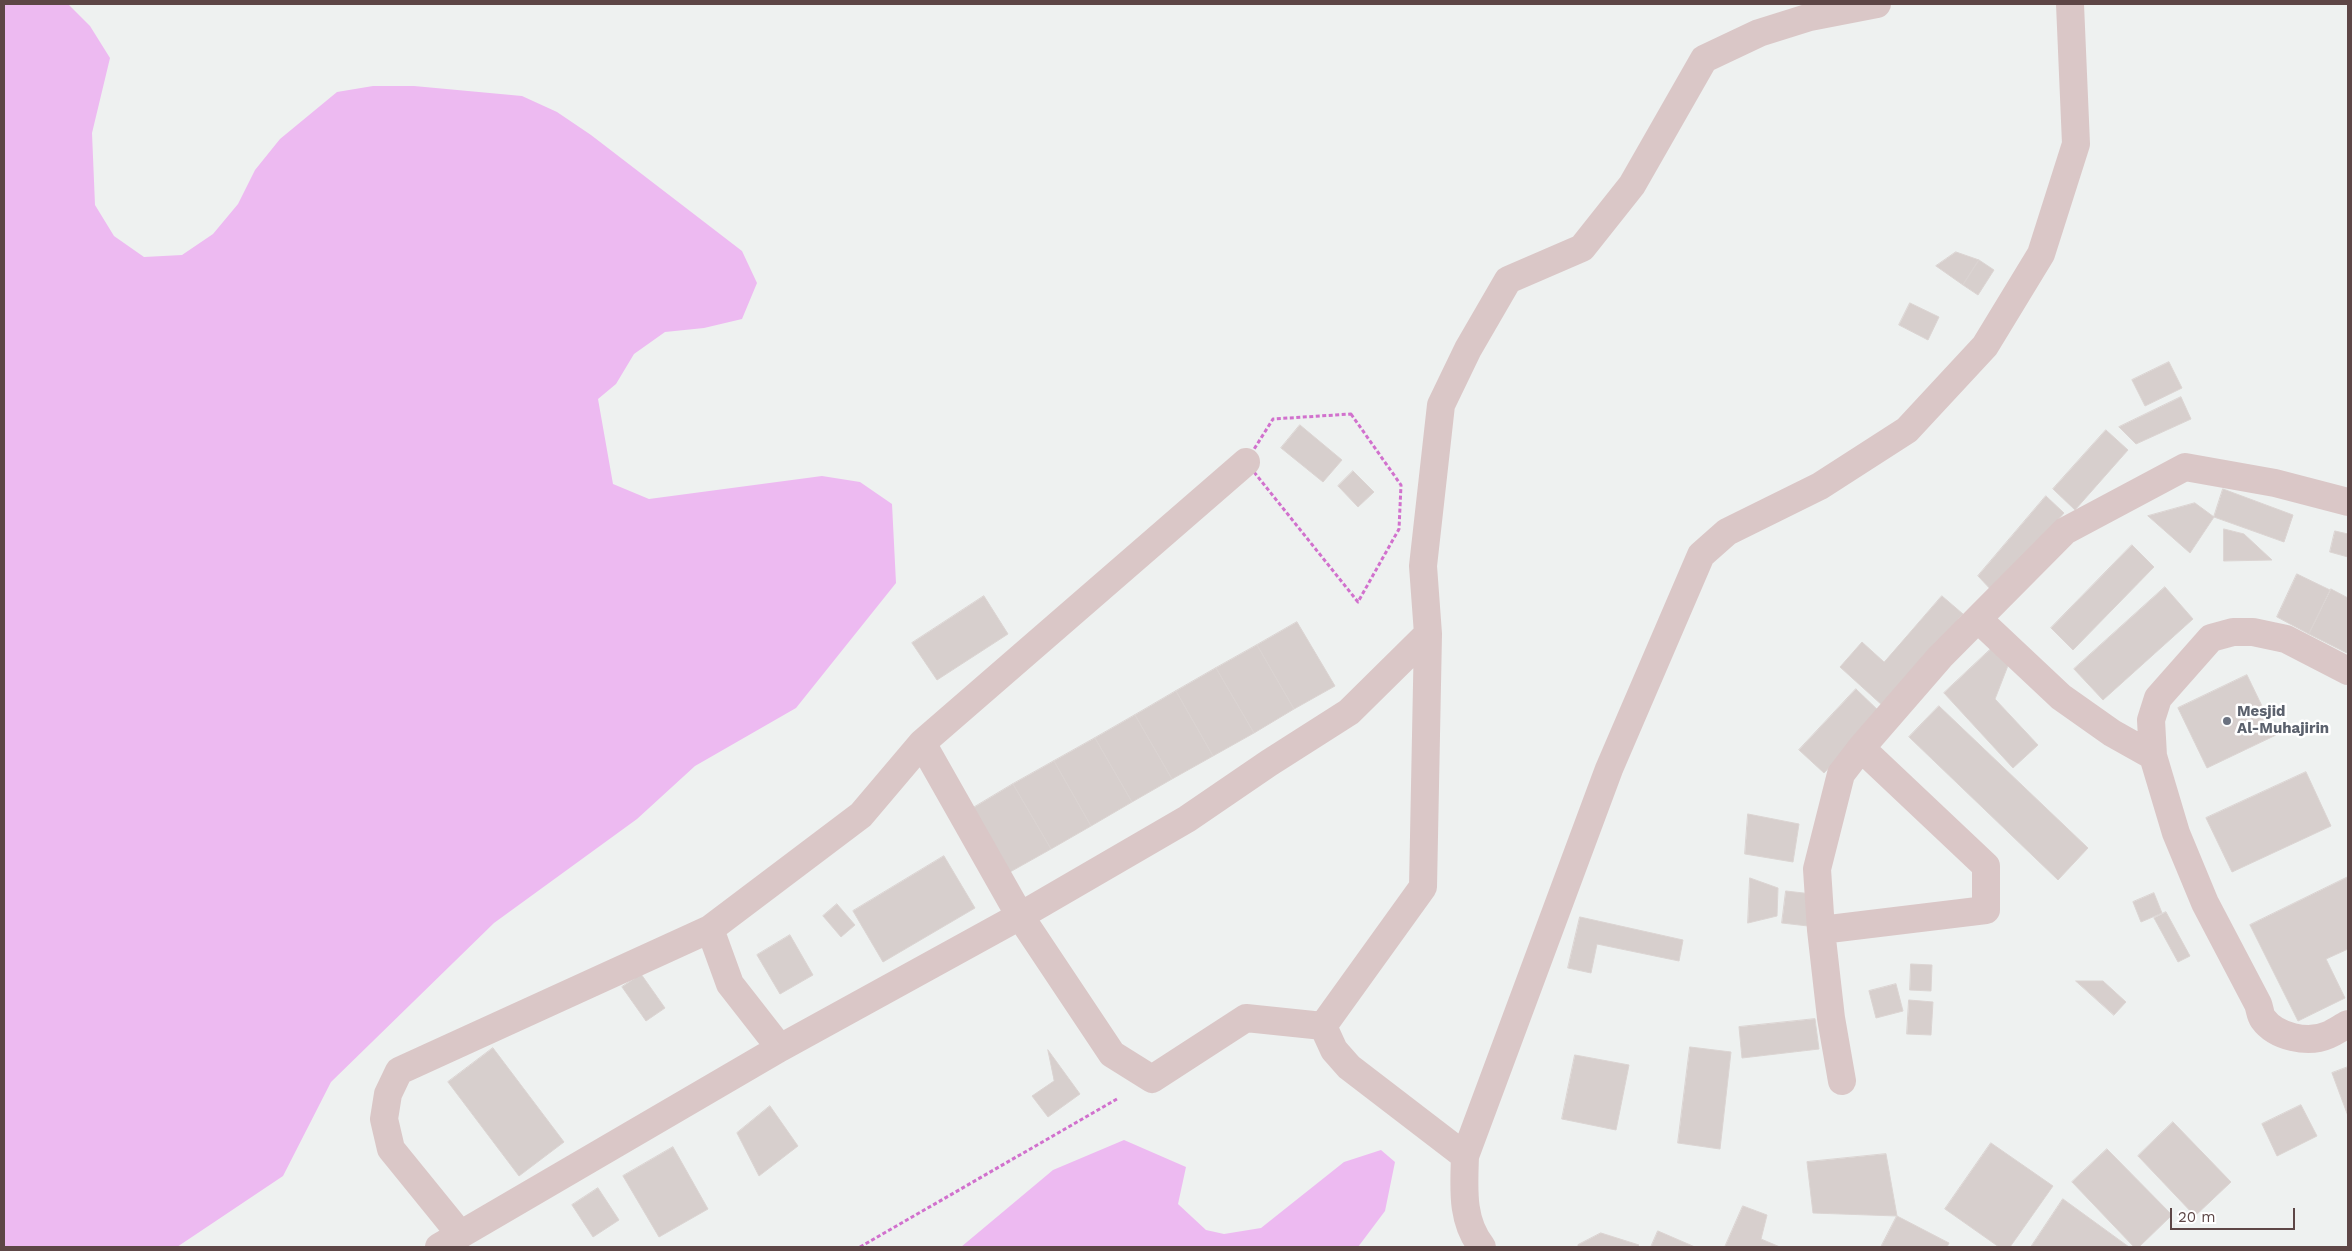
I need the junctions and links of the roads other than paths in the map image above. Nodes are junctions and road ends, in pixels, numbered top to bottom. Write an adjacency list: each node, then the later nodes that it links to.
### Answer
1 (1876, 4): 6 (street)
2 (2070, 4): 18 (street)
3 (1246, 462): 8 (street)
4 (2348, 502): 5 (street)
5 (1978, 619): 9 (street); 10 (street)
6 (1428, 634): 11 (street); 15 (street)
7 (2348, 671): 10 (street)
8 (922, 743): 11 (street); 12 (street)
9 (1861, 748): 13 (street); 13 (street)
10 (2153, 756): 14 (street)
11 (1020, 916): 15 (street); 16 (street)
12 (710, 929): 16 (street); 19 (street)
13 (1821, 930): 17 (street)
14 (2348, 1024)
15 (1323, 1026): 18 (street)
16 (780, 1048): 19 (street)
17 (1842, 1081)
18 (1465, 1156): 20 (street)
19 (450, 1240)
20 (1482, 1247)

